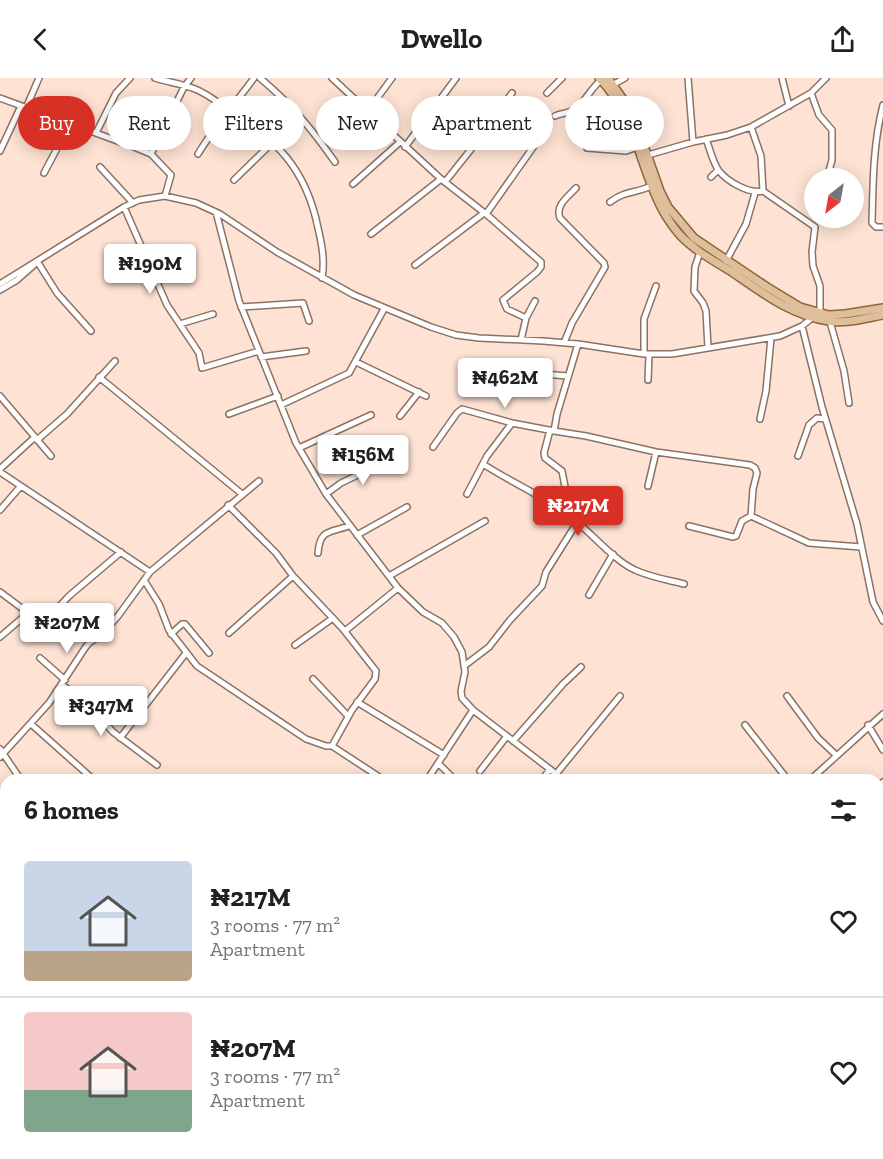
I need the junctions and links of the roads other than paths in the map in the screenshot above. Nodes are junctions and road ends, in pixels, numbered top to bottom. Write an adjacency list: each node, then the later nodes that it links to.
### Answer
1 (39, 78): 21 (street)
2 (129, 78): 34 (street)
3 (155, 78): 17 (street)
4 (191, 78): 17 (street)
5 (254, 78): 23 (street)
6 (260, 78): 51 (street)
7 (332, 78): 24 (street)
8 (392, 78): 25 (street)
9 (456, 78): 38 (street)
10 (562, 78): 19 (street)
11 (625, 78): 16 (street)
12 (688, 78): 37 (street)
13 (782, 78): 30 (street)
14 (826, 78): 20 (street)
15 (602, 79): 16 (main road); 26 (main road); 31 (street)
16 (614, 84): 50 (main road)
17 (184, 87): 22 (street); 48 (street)
18 (512, 93): 58 (street)
19 (547, 93)
20 (811, 93): 30 (street); 53 (street)
21 (29, 96)
22 (206, 96)
23 (241, 96)
24 (351, 96)
25 (379, 96)
26 (614, 96)
27 (0, 98): 28 (street)
28 (18, 105)
29 (883, 105): 70 (street)
30 (789, 106): 33 (street)
31 (555, 116)
32 (18, 117): 47 (street)
33 (751, 127): 35 (street); 62 (street)
34 (96, 133): 48 (street)
35 (706, 139): 37 (street); 54 (street)
36 (399, 141): 38 (street)
37 (693, 141): 50 (street)
38 (402, 144): 58 (street); 59 (street)
39 (203, 146): 49 (street)
40 (56, 150): 55 (street)
41 (265, 150): 57 (street)
42 (282, 150): 76 (street)
43 (531, 150): 69 (street)
44 (614, 150): 45 (street)
45 (630, 150)
46 (639, 150): 60 (main road)
47 (0, 151)
48 (151, 154): 64 (street)
49 (198, 154)
50 (648, 155): 74 (main road)
51 (335, 162)
52 (100, 167): 66 (street)
53 (830, 168)
54 (718, 170): 56 (street); 63 (street)
55 (44, 173)
56 (711, 177)
57 (234, 180)
58 (443, 181): 69 (street); 71 (street)
59 (353, 184)
60 (651, 186): 65 (street); 72 (main road)
61 (576, 188): 96 (street)
62 (763, 191): 63 (street); 84 (street)
63 (755, 193): 74 (street)
64 (165, 196): 66 (street); 68 (street)
65 (610, 202)
66 (134, 203): 67 (street)
67 (124, 207): 73 (street); 91 (street)
68 (216, 212): 76 (street); 81 (street)
69 (485, 214): 75 (street); 87 (street)
70 (883, 227)
71 (371, 234)
72 (700, 252): 88 (main road); 98 (street)
73 (37, 261): 77 (street); 79 (street); 93 (street)
74 (726, 261): 84 (main road)
75 (415, 265)
76 (321, 278): 83 (street)
77 (0, 284)
78 (656, 286): 101 (street)
79 (0, 290)
80 (535, 301): 87 (street)
81 (242, 307): 89 (street); 100 (street)
82 (883, 308): 84 (main road)
83 (384, 309): 95 (street); 103 (street)
84 (820, 313)
85 (213, 314): 91 (street)
86 (883, 315): 90 (main road)
87 (526, 318): 95 (street)
88 (812, 318): 90 (main road); 92 (street)
89 (309, 321)
90 (830, 322): 112 (street)
91 (180, 324): 100 (street)
92 (802, 326): 94 (street); 118 (street)
93 (91, 331)
94 (771, 338): 98 (street); 117 (street)
95 (521, 340): 96 (street)
96 (564, 343): 97 (street)
97 (578, 344): 101 (street); 105 (street)
98 (708, 348): 101 (street)
99 (306, 351): 100 (street)
100 (260, 354): 110 (street)
101 (647, 355): 107 (street)
102 (115, 361): 106 (street)
103 (356, 362): 108 (street); 113 (street)
104 (505, 371): 105 (street)
105 (568, 376): 120 (street)
106 (99, 377): 121 (street); 134 (street)
107 (648, 380)
108 (419, 392): 111 (street); 116 (street)
109 (0, 396): 121 (street)
110 (278, 396): 113 (street); 114 (street)
111 (426, 396)
112 (849, 403)
113 (281, 405): 123 (street)
114 (228, 414)
115 (371, 415): 123 (street)
116 (400, 416)
117 (760, 419)
118 (825, 419): 126 (street); 146 (street)
119 (512, 423): 120 (street); 122 (street); 128 (street)
120 (552, 431): 124 (street); 133 (street)
121 (36, 439): 125 (street); 129 (street)
122 (433, 447)
123 (299, 448): 135 (street)
124 (656, 452): 131 (street); 140 (street)
125 (51, 456)
126 (798, 456)
127 (389, 460): 135 (street)
128 (483, 464): 136 (street); 142 (street)
129 (0, 471): 132 (street)
130 (260, 481): 134 (street)
131 (648, 486)
132 (20, 487): 139 (street); 147 (street)
133 (566, 492)
134 (242, 494): 137 (street)
135 (326, 494): 143 (street)
136 (467, 494)
137 (228, 505): 150 (street); 151 (street)
138 (407, 507): 145 (street)
139 (0, 510)
140 (751, 516): 144 (street); 146 (street)
141 (485, 521): 152 (street)
142 (578, 521): 149 (street); 169 (street)
143 (350, 526): 145 (street); 148 (street)
144 (689, 526)
145 (357, 535): 152 (street)
146 (861, 547): 160 (street)
147 (121, 552): 150 (street); 158 (street)
148 (318, 553)
149 (613, 554): 154 (street); 157 (street)
150 (150, 573): 153 (street)
151 (293, 576): 159 (street); 162 (street)
152 (389, 576): 155 (street)
153 (144, 579): 163 (street); 172 (street)
154 (684, 584)
155 (398, 588): 161 (street); 169 (street)
156 (0, 592): 158 (street)
157 (589, 595)
158 (28, 613): 164 (street)
159 (333, 618): 161 (street); 165 (street)
160 (883, 621)
161 (345, 631): 175 (street)
162 (229, 633)
163 (171, 634): 166 (street); 167 (street)
164 (0, 637)
165 (295, 645)
166 (186, 653): 183 (street); 185 (street)
167 (208, 653)
168 (40, 658): 172 (street)
169 (464, 666): 176 (street)
170 (581, 667): 184 (street)
171 (313, 679): 178 (street)
172 (64, 683): 179 (street); 183 (street)
173 (620, 696): 200 (street)
174 (787, 696): 189 (street)
175 (357, 702): 178 (street); 188 (street)
176 (474, 710): 182 (street); 188 (street)
177 (883, 714): 181 (street)
178 (348, 716): 185 (street)
179 (31, 724): 187 (street); 195 (street)
180 (745, 725): 201 (street)
181 (868, 725): 186 (street); 189 (street)
182 (507, 736): 184 (street); 193 (street)
183 (120, 738): 191 (street)
184 (513, 741): 192 (street)
185 (332, 746): 196 (street)
186 (883, 750)
187 (1, 753): 194 (street)
188 (444, 755): 190 (street)
189 (836, 755): 202 (street)
190 (438, 763): 197 (street); 198 (street)
191 (157, 765)
192 (550, 769): 199 (street); 200 (street)
193 (480, 771)
194 (17, 774)
195 (87, 774)
196 (375, 774)
197 (431, 774)
198 (449, 774)
199 (546, 774)
200 (556, 774)
201 (783, 774)
202 (816, 774)

